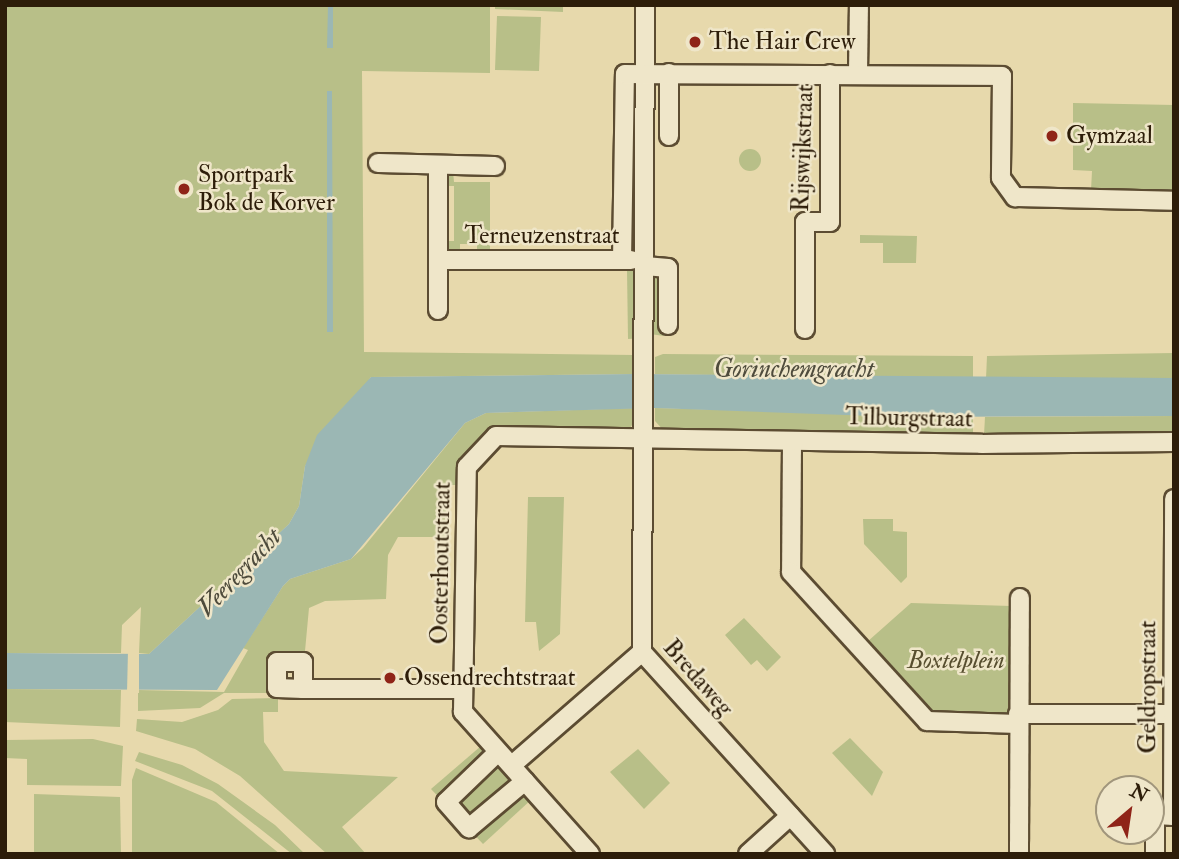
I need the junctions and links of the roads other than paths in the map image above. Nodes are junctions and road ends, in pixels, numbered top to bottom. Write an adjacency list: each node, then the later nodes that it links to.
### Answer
1 (859, 5): 6 (street)
2 (647, 7): 3 (street, Bredaweg)
3 (646, 73): 4 (street); 13 (street); 14 (street, Bredaweg)
4 (669, 74): 5 (street); 7 (street)
5 (830, 74): 6 (street); 17 (street, Rijswijkstraat)
6 (858, 74): 11 (street)
7 (668, 136)
8 (378, 163): 9 (street)
9 (438, 165): 10 (street); 12 (street, Terneuzenstraat)
10 (495, 166)
11 (1174, 201)
12 (438, 260): 13 (street, Terneuzenstraat); 15 (street, Terneuzenstraat)
13 (622, 260): 14 (street, Terneuzenstraat)
14 (645, 263): 16 (street); 18 (street, Bredaweg)
15 (438, 310)
16 (668, 325)
17 (805, 329)
18 (644, 440): 19 (street, Tilburgstraat); 24 (street, Bredaweg); 26 (street, Oosterhoutstraat)
19 (792, 441): 20 (street, Tilburgstraat); 29 (street)
20 (1174, 442)
21 (1174, 499): 23 (street)
22 (1020, 598): 29 (street)
23 (1173, 599): 27 (street, Geldropstraat)
24 (642, 653): 31 (street); 33 (street, Bredaweg)
25 (303, 688): 26 (street)
26 (463, 689): 30 (street, Oosterhoutstraat)
27 (1173, 689): 28 (street, Geldropstraat)
28 (1172, 714): 29 (street); 34 (street, Geldropstraat)
29 (1018, 721): 38 (street)
30 (498, 752): 31 (street, Oosterhoutstraat); 32 (street)
31 (512, 765): 32 (street, Oosterhoutstraat)
32 (524, 781): 35 (street, Oosterhoutstraat)
33 (790, 816): 36 (street); 37 (street, Bredaweg)
34 (1173, 816): 39 (street, Geldropstraat)
35 (590, 854)
36 (748, 854)
37 (825, 854)
38 (1019, 854)
39 (1156, 854)

